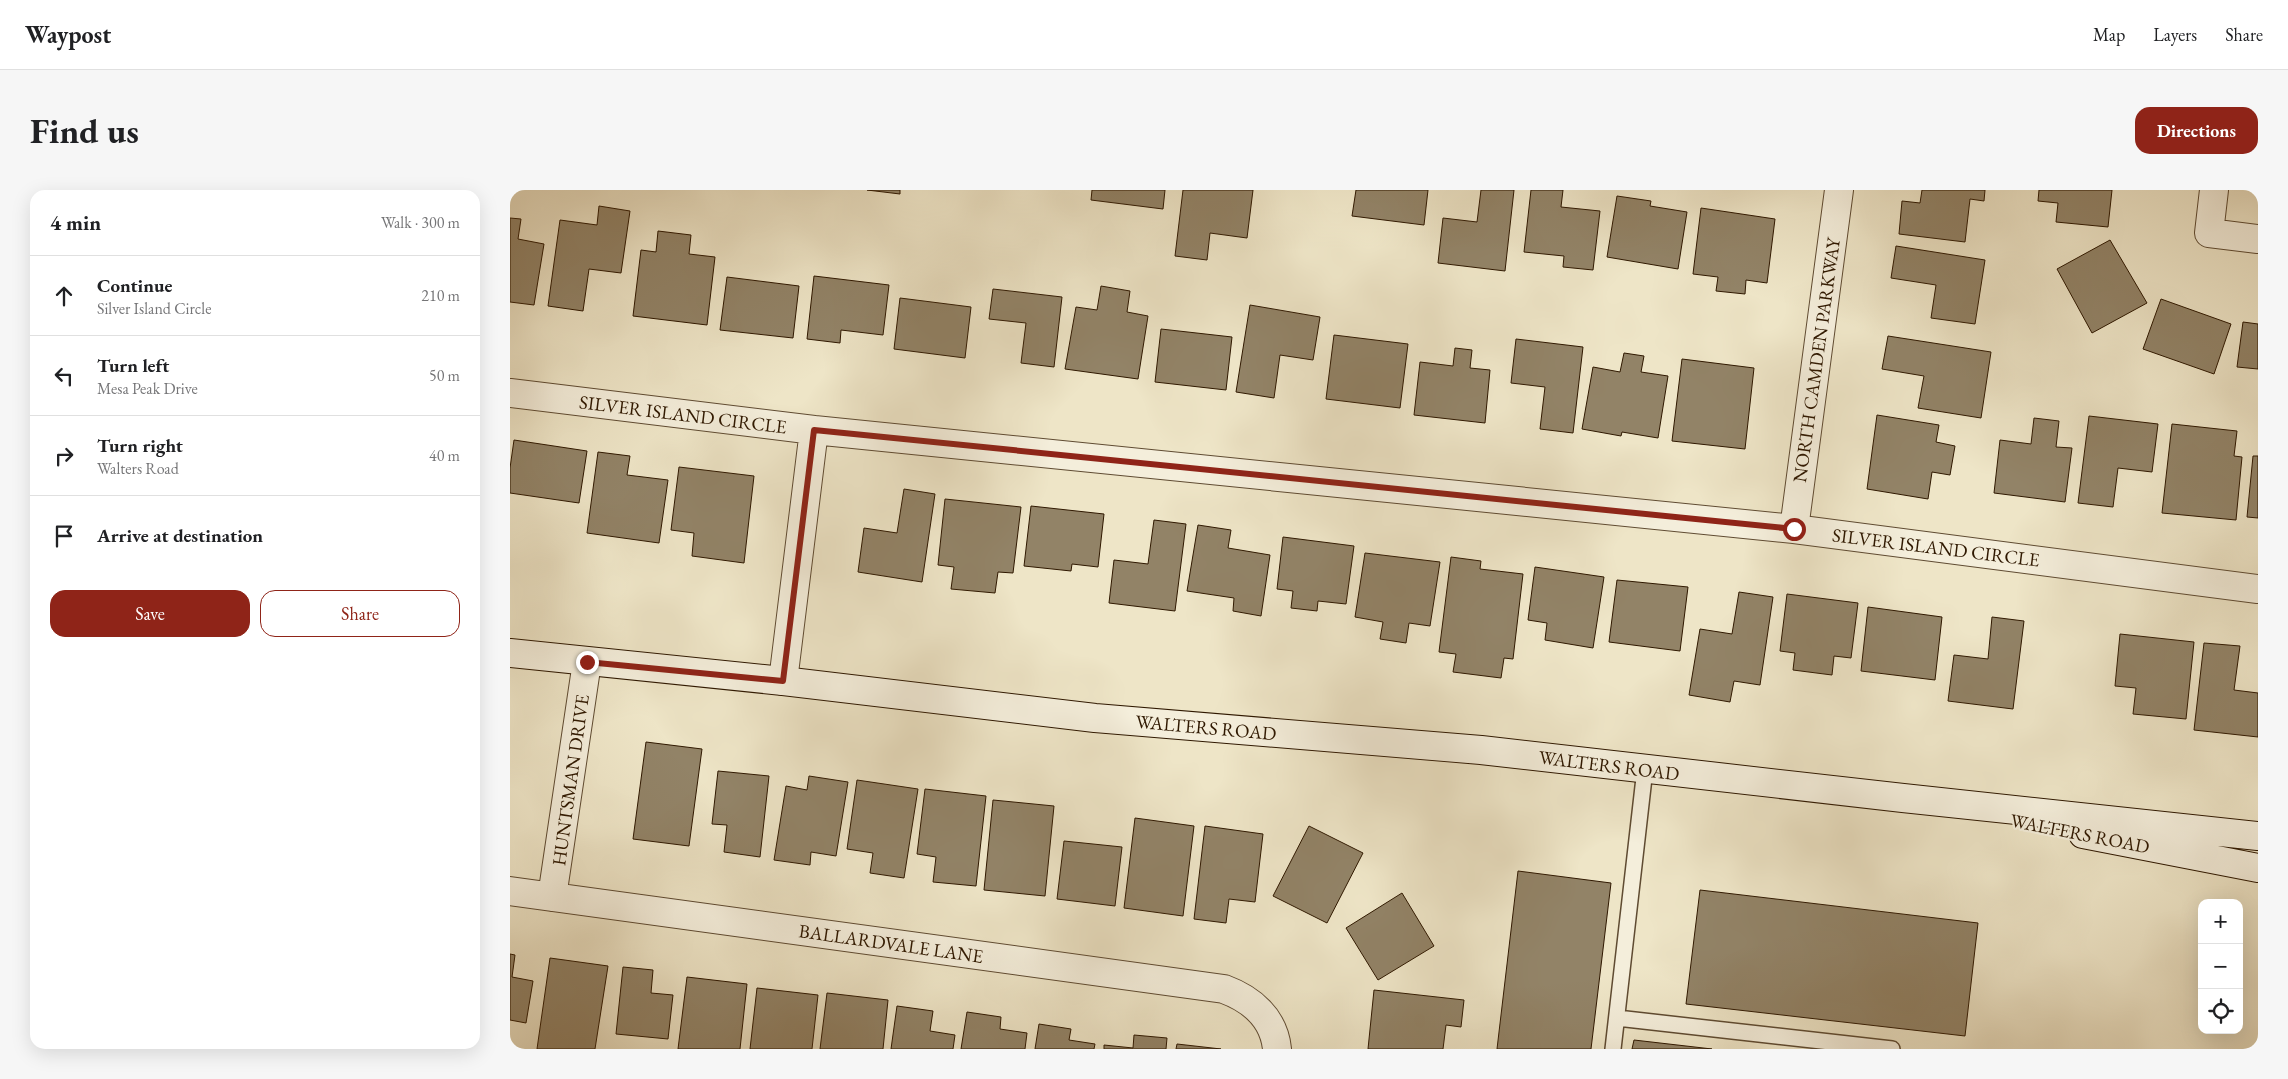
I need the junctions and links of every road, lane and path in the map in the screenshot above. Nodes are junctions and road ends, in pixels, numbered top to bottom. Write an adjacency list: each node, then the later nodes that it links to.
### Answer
1 (1839, 190): 6 (street, NORTH CAMDEN PARKWAY)
2 (2214, 190): 3 (street)
3 (2258, 239)
4 (510, 393): 5 (street, SILVER ISLAND CIRCLE)
5 (814, 430): 6 (street, SILVER ISLAND CIRCLE); 10 (street)
6 (1794, 529): 7 (street, SILVER ISLAND CIRCLE)
7 (2258, 589)
8 (510, 653): 9 (street, WALTERS ROAD)
9 (587, 662): 10 (street, WALTERS ROAD); 16 (street, HUNTSMAN DRIVE)
10 (783, 681): 11 (street, WALTERS ROAD)
11 (1645, 769): 12 (street, WALTERS ROAD); 17 (lane)
12 (1903, 798): 13 (street, WALTERS ROAD); 14 (street, WALTERS ROAD)
13 (2258, 836)
14 (2258, 868)
15 (510, 891): 16 (street, BALLARDVALE LANE)
16 (552, 897): 18 (street, BALLARDVALE LANE)
17 (1617, 1018): 19 (lane); 20 (lane)
18 (1277, 1049)
19 (1613, 1049)
20 (1892, 1049)

